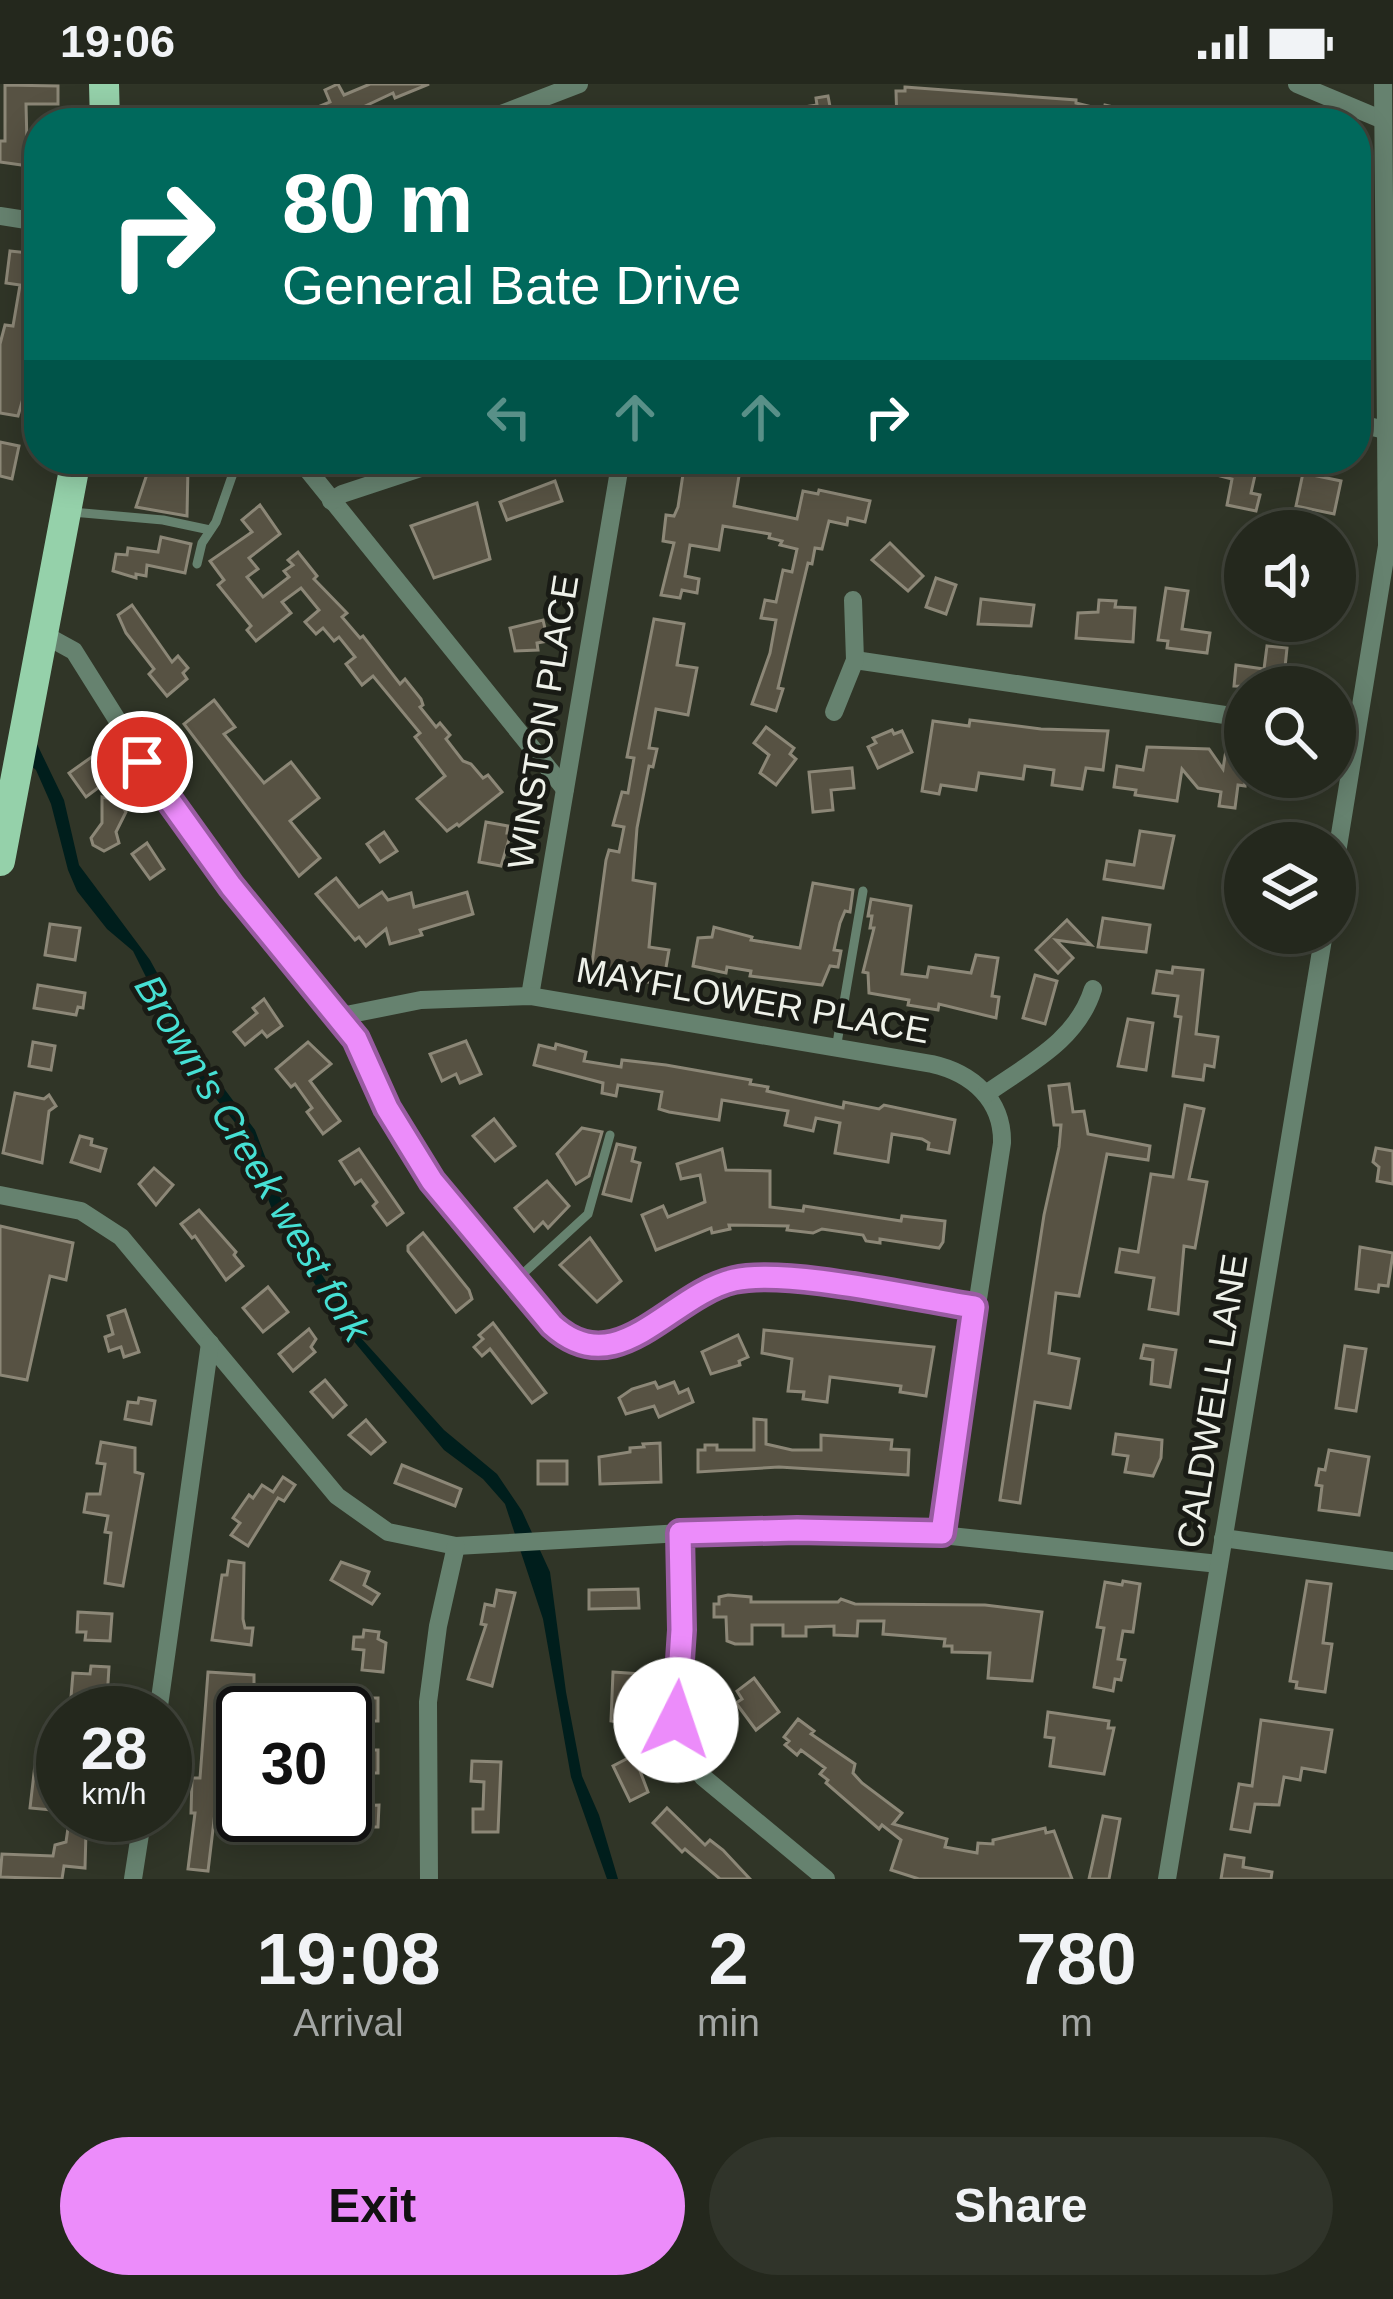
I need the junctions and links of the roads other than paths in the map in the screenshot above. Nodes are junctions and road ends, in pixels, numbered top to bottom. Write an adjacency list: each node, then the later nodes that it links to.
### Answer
1 (579, 84): 4 (street)
2 (1297, 84): 5 (street)
3 (1383, 84): 7 (street)
4 (517, 108)
5 (1354, 108)
6 (1371, 115): 7 (street)
7 (1383, 120): 8 (street)
8 (1390, 282): 9 (street)
9 (1391, 431): 24 (street)
10 (73, 474): 16 (main road)
11 (232, 474): 17 (lane)
12 (310, 474): 15 (street)
13 (403, 474): 15 (street)
14 (618, 474): 25 (street, WINSTON PLACE)
15 (331, 502): 25 (street)
16 (66, 512): 17 (lane); 20 (main road)
17 (210, 530): 18 (lane)
18 (197, 564)
19 (854, 600): 21 (street)
20 (43, 634): 27 (main road); 32 (street)
21 (855, 660): 22 (street); 23 (street)
22 (834, 712)
23 (1224, 715)
24 (1357, 735): 26 (street)
25 (565, 789): 31 (street, WINSTON PLACE)
26 (1342, 822)
27 (0, 860)
28 (863, 891): 33 (lane)
29 (1320, 954): 42 (street, CALDWELL LANE)
30 (1094, 989): 34 (street)
31 (530, 996): 32 (street, MAYFLOWER PLACE); 33 (street, MAYFLOWER PLACE)
32 (341, 1016): 37 (street)
33 (836, 1048): 34 (street, MAYFLOWER PLACE)
34 (986, 1094): 38 (street)
35 (610, 1135): 37 (lane)
36 (0, 1195): 39 (street)
37 (514, 1281): 38 (street)
38 (974, 1307): 41 (street)
39 (210, 1343): 43 (street); 46 (street)
40 (680, 1533): 41 (street); 43 (street); 50 (street)
41 (942, 1533): 45 (street)
42 (1222, 1538): 44 (street); 45 (street, CALDWELL LANE)
43 (456, 1546): 49 (street)
44 (1393, 1561)
45 (1219, 1564): 51 (street, CALDWELL LANE)
46 (162, 1686)
47 (139, 1842): 48 (street)
48 (134, 1879)
49 (429, 1879)
50 (826, 1879)
51 (1167, 1879)

